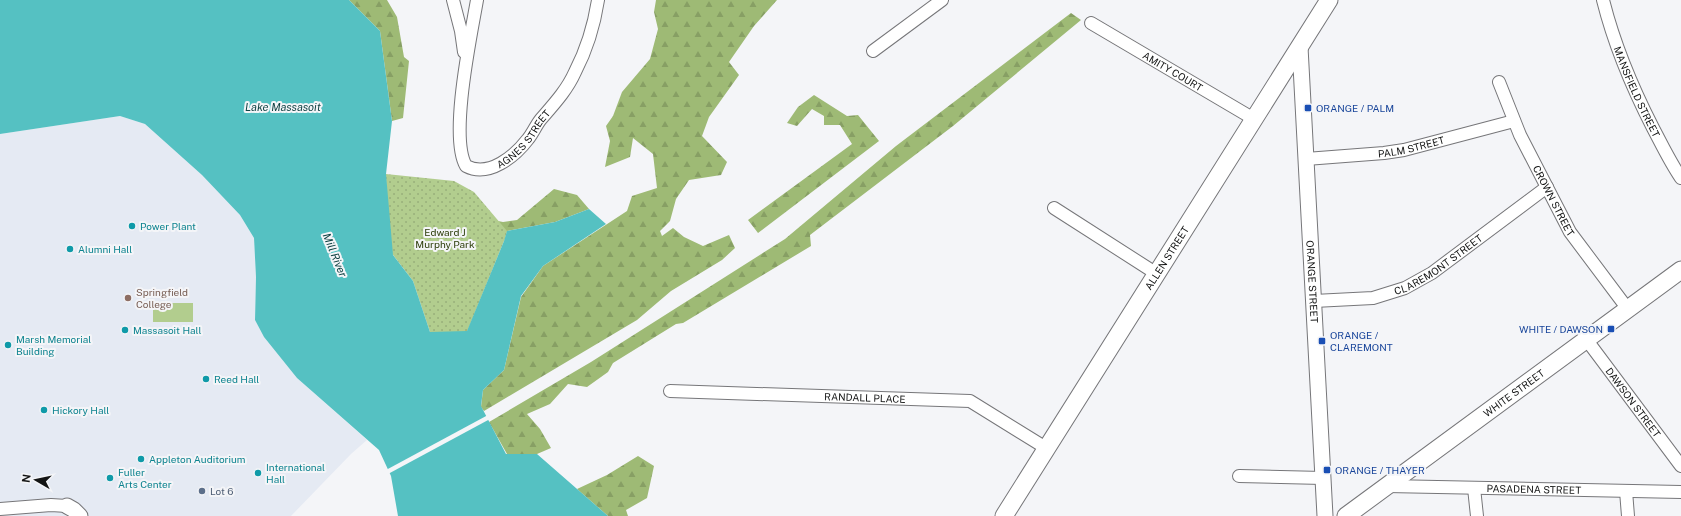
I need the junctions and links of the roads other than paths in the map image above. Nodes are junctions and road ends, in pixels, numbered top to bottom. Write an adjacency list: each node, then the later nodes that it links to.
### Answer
1 (453, 0): 10 (street)
2 (477, 0): 10 (street)
3 (598, 0): 10 (street, AGNES STREET)
4 (942, 0): 9 (street)
5 (1329, 0): 8 (main road, ALLEN STREET)
6 (1603, 0): 15 (street, MANSFIELD STREET)
7 (1091, 23): 12 (street, AMITY COURT)
8 (1300, 47): 12 (main road, ALLEN STREET); 14 (street, ORANGE STREET)
9 (873, 51)
10 (465, 75)
11 (1499, 82): 13 (street, CROWN STREET)
12 (1254, 119): 19 (main road, ALLEN STREET)
13 (1514, 121): 14 (street, PALM STREET); 16 (street, CROWN STREET)
14 (1306, 159): 20 (street, ORANGE STREET)
15 (1681, 178)
16 (1547, 188): 20 (street, CLAREMONT STREET); 21 (street, CROWN STREET)
17 (1054, 208): 19 (street)
18 (1681, 270): 21 (main road, WHITE STREET)
19 (1157, 274): 24 (main road, ALLEN STREET)
20 (1314, 301): 27 (street, ORANGE STREET)
21 (1627, 308): 22 (main road, WHITE STREET)
22 (1586, 339): 25 (street, DAWSON STREET); 28 (main road, WHITE STREET)
23 (670, 391): 24 (street, RANDALL PLACE)
24 (1046, 448): 35 (main road, ALLEN STREET)
25 (1681, 466)
26 (1239, 476): 27 (street)
27 (1323, 478): 36 (street, ORANGE STREET)
28 (1387, 486): 29 (street, PASADENA STREET); 37 (main road, WHITE STREET)
29 (1474, 488): 30 (street, PASADENA STREET); 38 (street)
30 (1626, 491): 31 (street, PASADENA STREET); 39 (street)
31 (1681, 492)
32 (66, 506): 33 (street); 34 (street)
33 (0, 510)
34 (80, 516)
35 (1004, 516)
36 (1325, 516)
37 (1346, 516)
38 (1477, 516)
39 (1628, 516)

